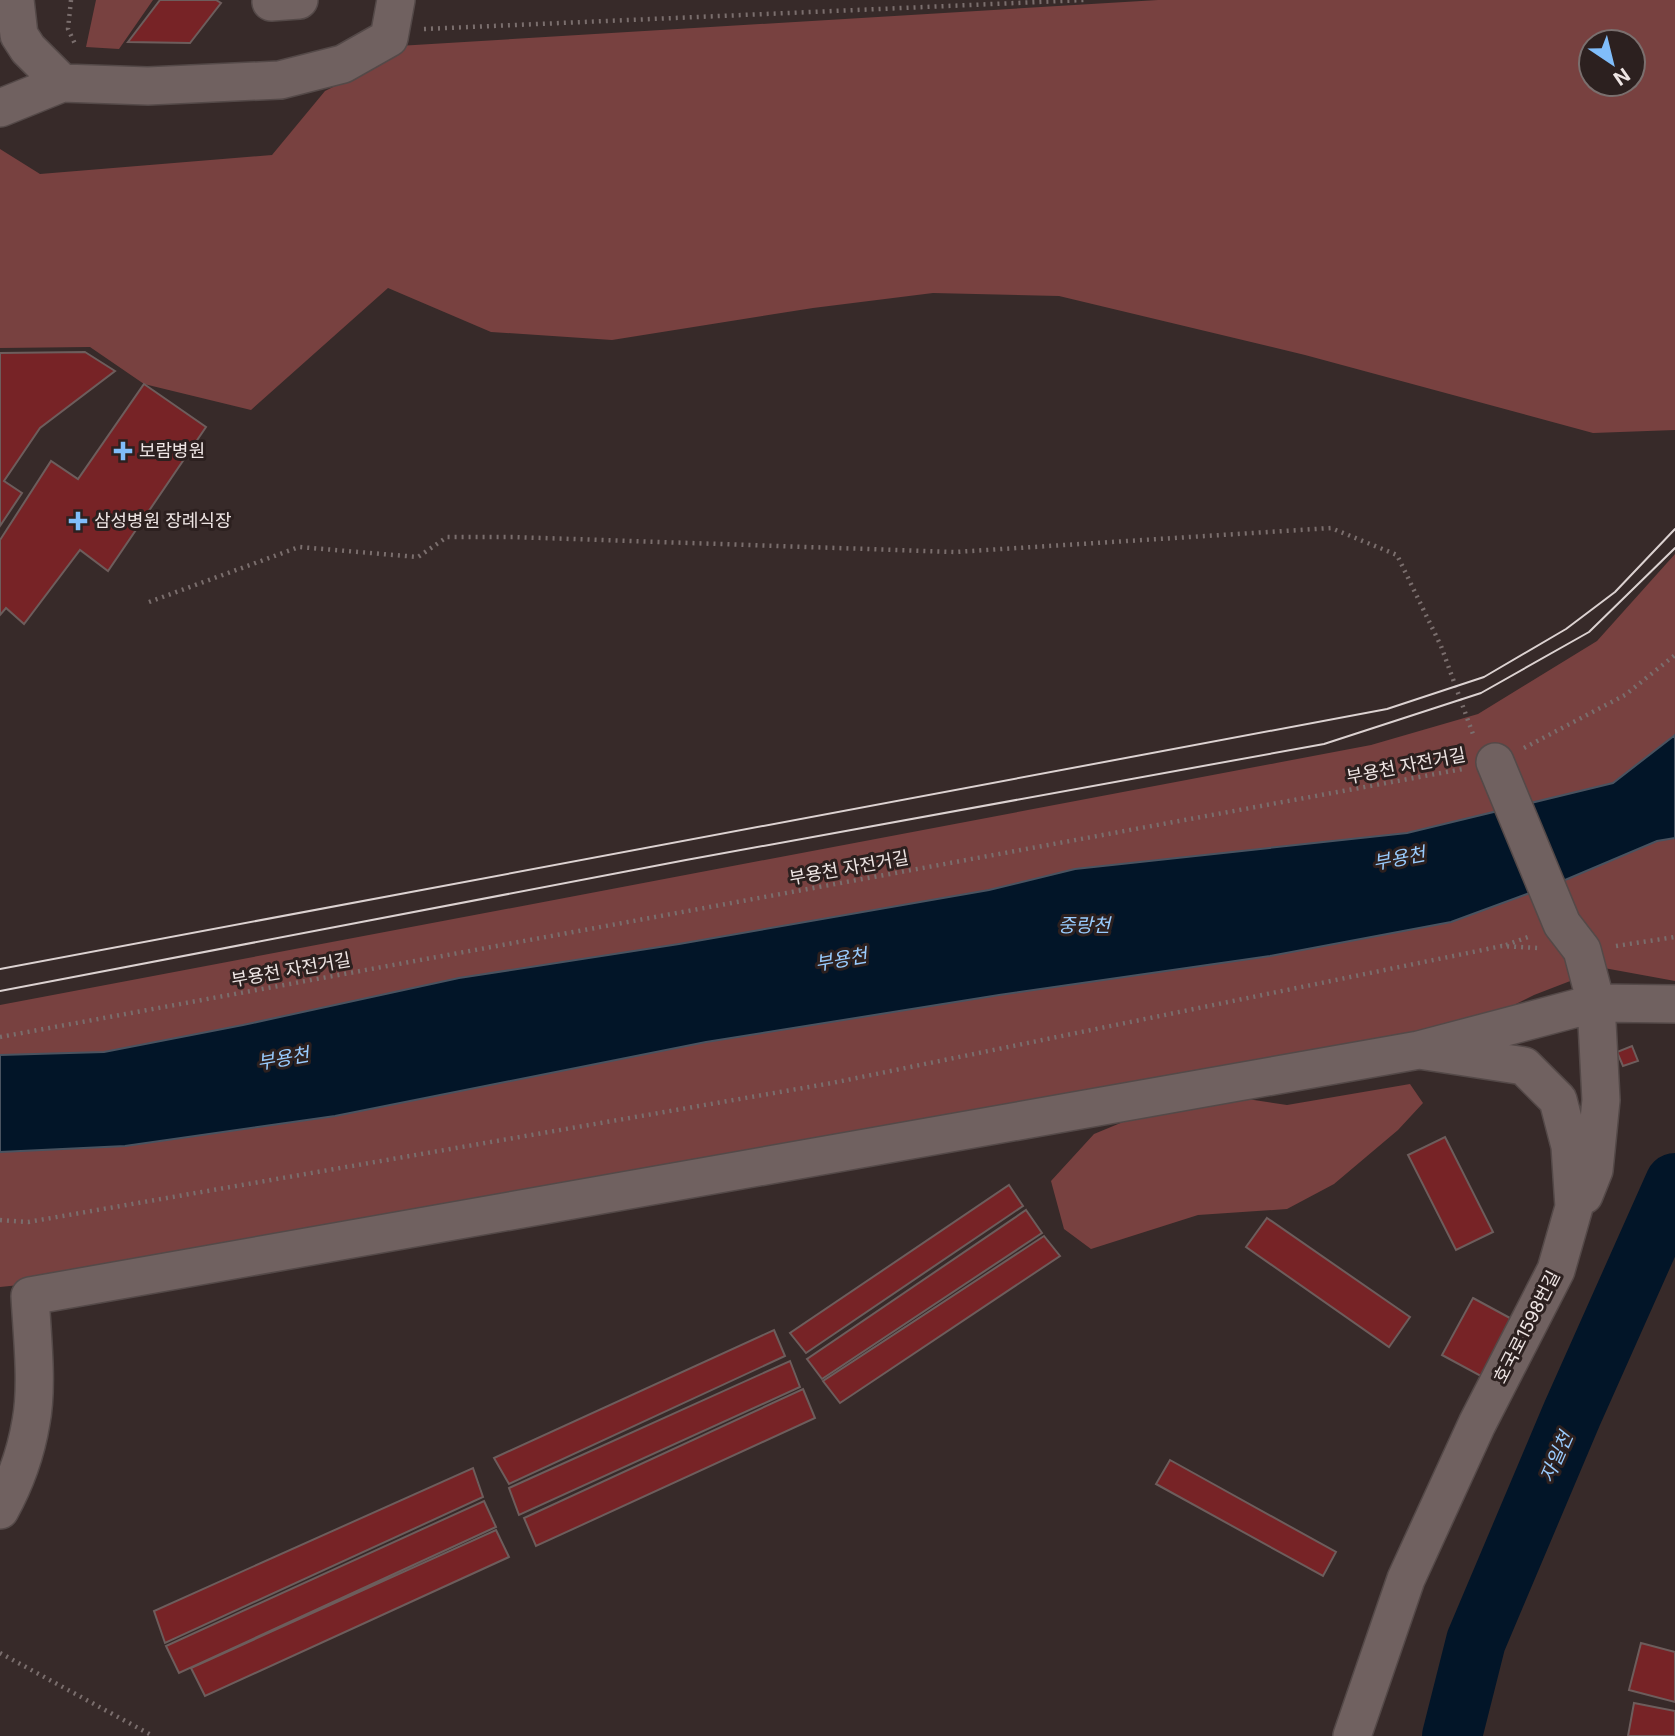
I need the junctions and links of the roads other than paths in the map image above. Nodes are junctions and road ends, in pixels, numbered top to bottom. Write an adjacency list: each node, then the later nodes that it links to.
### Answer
1 (8, 0): 6 (street)
2 (15, 0): 7 (street)
3 (273, 0): 4 (street)
4 (299, 0)
5 (396, 0): 7 (street)
6 (0, 10)
7 (62, 83): 8 (street)
8 (0, 108)
9 (1490, 763): 10 (street)
10 (1596, 1003): 11 (street); 12 (street); 13 (street)
11 (1675, 1004)
12 (1419, 1050): 13 (street, 호국로1598번길); 14 (street)
13 (1556, 1270): 16 (street, 호국로1598번길)
14 (15, 1296): 15 (street)
15 (0, 1510)
16 (1352, 1736)

